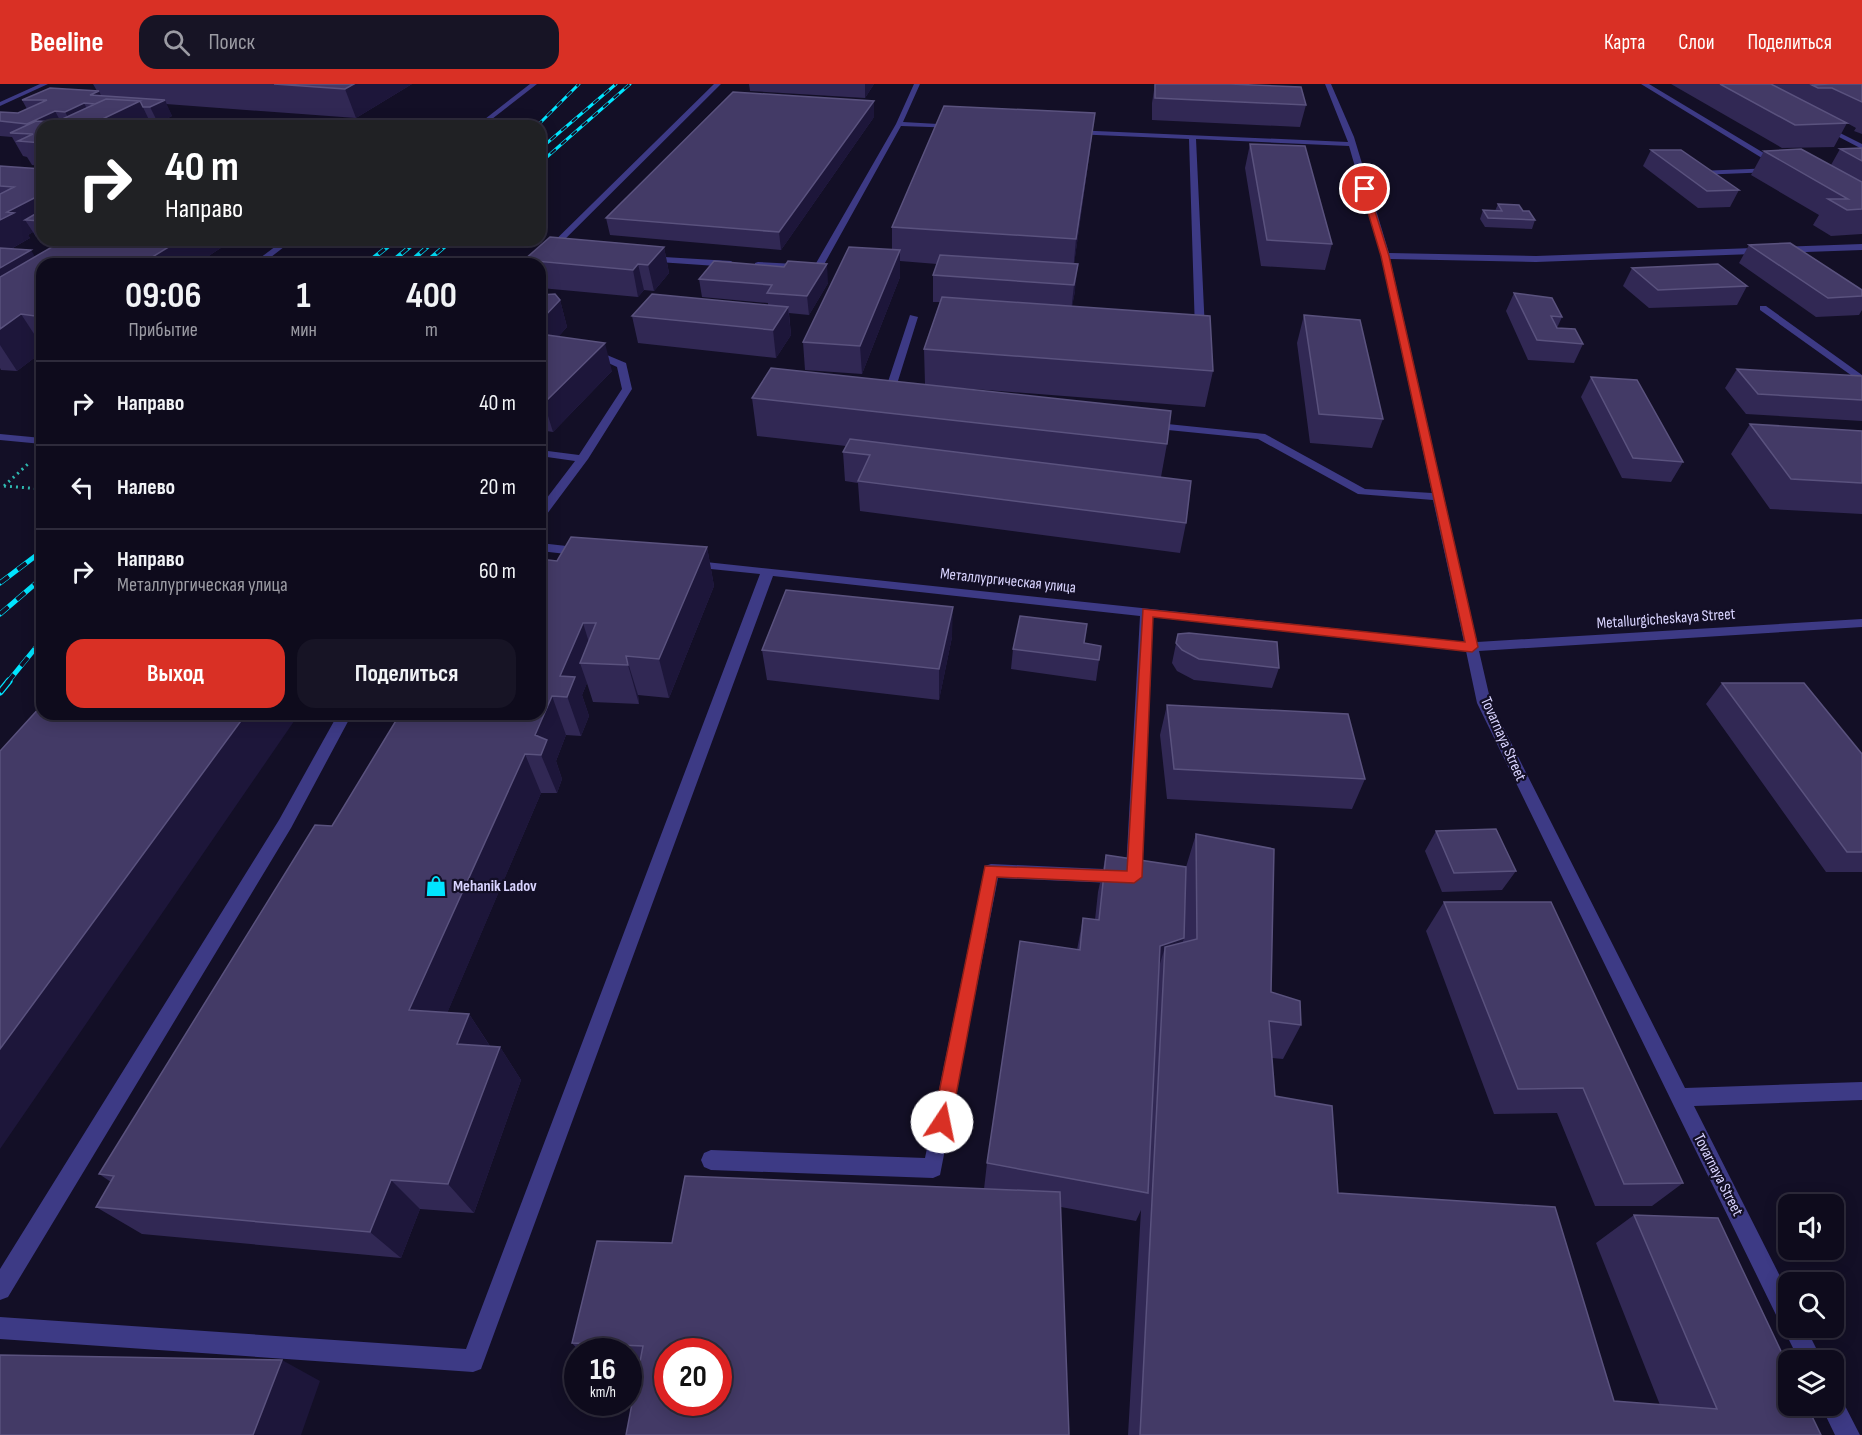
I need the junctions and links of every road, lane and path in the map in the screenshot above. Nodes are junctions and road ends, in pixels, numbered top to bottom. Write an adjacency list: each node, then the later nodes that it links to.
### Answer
1 (45, 84): 7 (street)
2 (534, 84): 8 (street)
3 (718, 84): 21 (street)
4 (917, 84): 10 (street)
5 (1328, 84): 14 (street, Tovarnaya Street)
6 (1644, 84): 16 (street)
7 (0, 104)
8 (487, 120)
9 (1812, 121): 15 (street)
10 (899, 124): 11 (street); 24 (street)
11 (970, 127)
12 (1064, 131): 13 (street)
13 (1192, 137): 14 (street); 27 (street)
14 (1352, 144): 19 (street, Tovarnaya Street)
15 (1862, 147)
16 (1698, 173)
17 (281, 246): 20 (street)
18 (1862, 247): 19 (street)
19 (1385, 256): 38 (street, Tovarnaya Street)
20 (264, 258)
21 (541, 258)
22 (642, 259): 23 (street)
23 (736, 264)
24 (747, 265)
25 (1763, 308): 29 (street)
26 (913, 317): 30 (street)
27 (1200, 331)
28 (584, 348): 36 (street)
29 (1862, 380)
30 (899, 402)
31 (1132, 424): 38 (street)
32 (0, 437): 33 (street)
33 (36, 440)
34 (546, 454): 36 (street)
35 (34, 459): 37 (path)
36 (582, 459): 39 (street)
37 (36, 489)
38 (1439, 497): 46 (street, Tovarnaya Street)
39 (546, 507)
40 (546, 548): 41 (street)
41 (597, 553)
42 (676, 562): 43 (street, Металлургическая улица)
43 (768, 571): 44 (street, Металлургическая улица); 53 (street)
44 (1147, 612): 46 (street, Металлургическая улица); 50 (street)
45 (1862, 623): 46 (street, Metallurgicheskaya Street)
46 (1472, 647): 49 (street, Tovarnaya Street)
47 (342, 720): 51 (street)
48 (1862, 1091): 49 (street)
49 (1679, 1097): 52 (street, Tovarnaya Street)
50 (711, 1160)
51 (0, 1289)
52 (1778, 1295)
53 (0, 1328)
54 (1838, 1416): 55 (street)
55 (1848, 1435)

